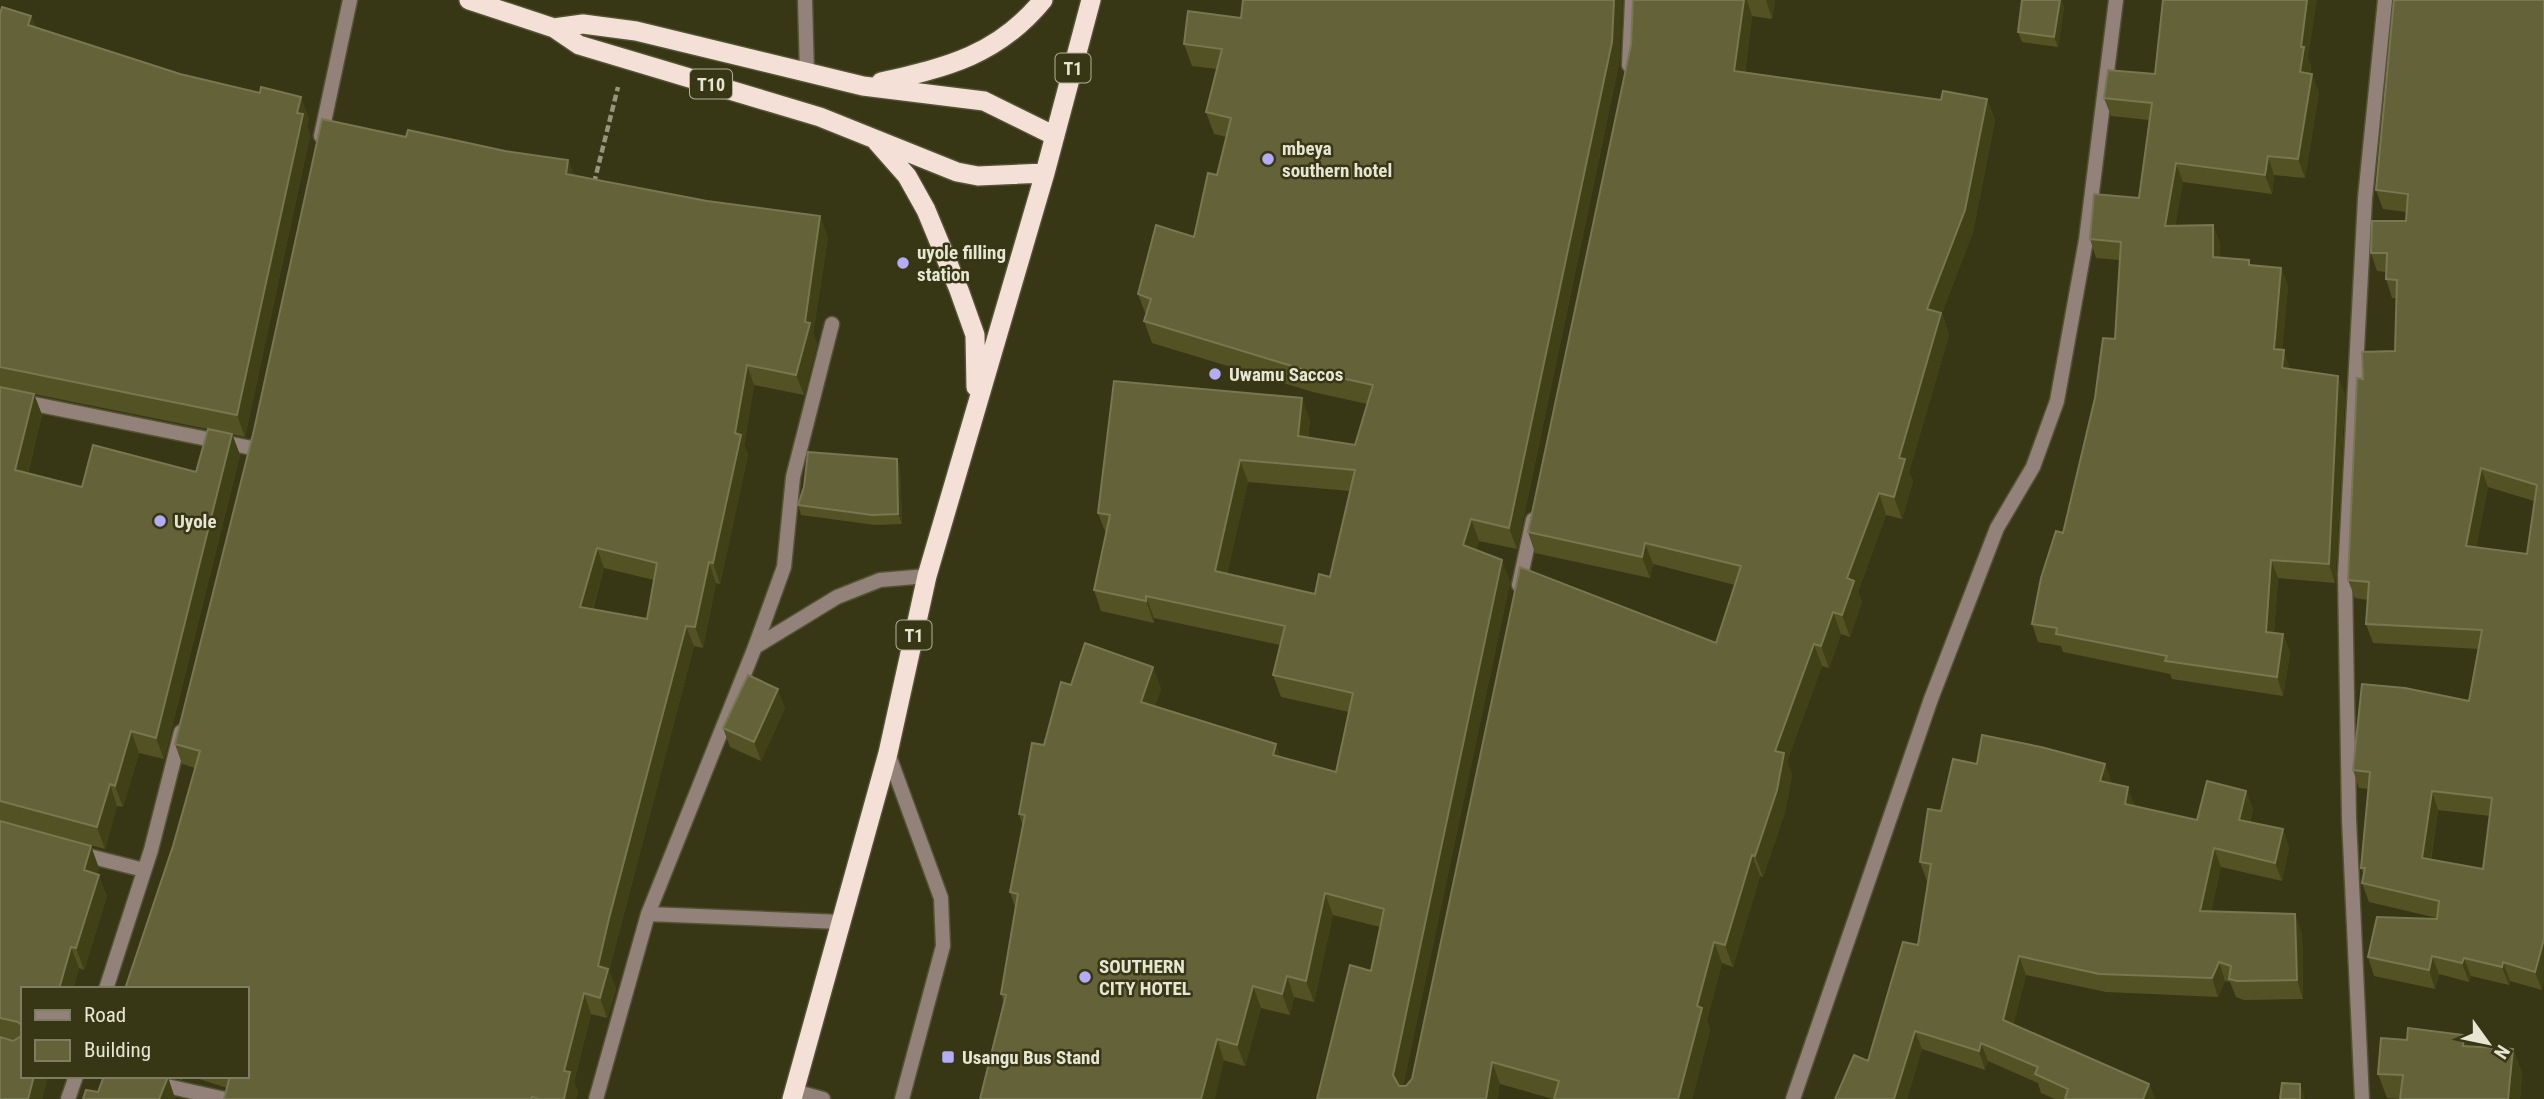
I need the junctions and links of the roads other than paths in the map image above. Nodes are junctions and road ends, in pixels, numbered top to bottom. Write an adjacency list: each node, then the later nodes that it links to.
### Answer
1 (351, 0): 15 (street)
2 (469, 0): 9 (highway, T10)
3 (805, 0): 10 (street)
4 (1043, 0): 12 (highway)
5 (1091, 0): 14 (highway, T1)
6 (1632, 0): 11 (street)
7 (2116, 0): 40 (street)
8 (2385, 0): 41 (street)
9 (554, 28): 10 (highway, T10); 13 (highway, T10)
10 (807, 73): 12 (highway, T10)
11 (1626, 79)
12 (863, 86): 14 (highway, T10)
13 (871, 135): 16 (highway, T10); 19 (highway)
14 (1055, 136): 16 (highway, T1)
15 (318, 149)
16 (1045, 173): 19 (highway, T1)
17 (832, 324): 24 (street)
18 (0, 397): 20 (street)
19 (976, 406): 22 (highway, T1)
20 (252, 448)
21 (1537, 500): 23 (street)
22 (928, 576): 24 (street); 26 (highway, T1)
23 (1517, 596)
24 (755, 647): 29 (street)
25 (185, 716): 28 (street)
26 (888, 753): 30 (highway, T1); 39 (street)
27 (60, 848): 28 (street)
28 (144, 870): 31 (street)
29 (648, 914): 30 (street); 37 (street)
30 (841, 922): 34 (highway, T1)
31 (107, 987)
32 (75, 1078): 35 (street)
33 (131, 1078): 36 (street)
34 (793, 1095): 38 (street)
35 (68, 1099)
36 (225, 1099)
37 (596, 1099)
38 (823, 1099)
39 (902, 1099)
40 (1793, 1099)
41 (2362, 1099)

